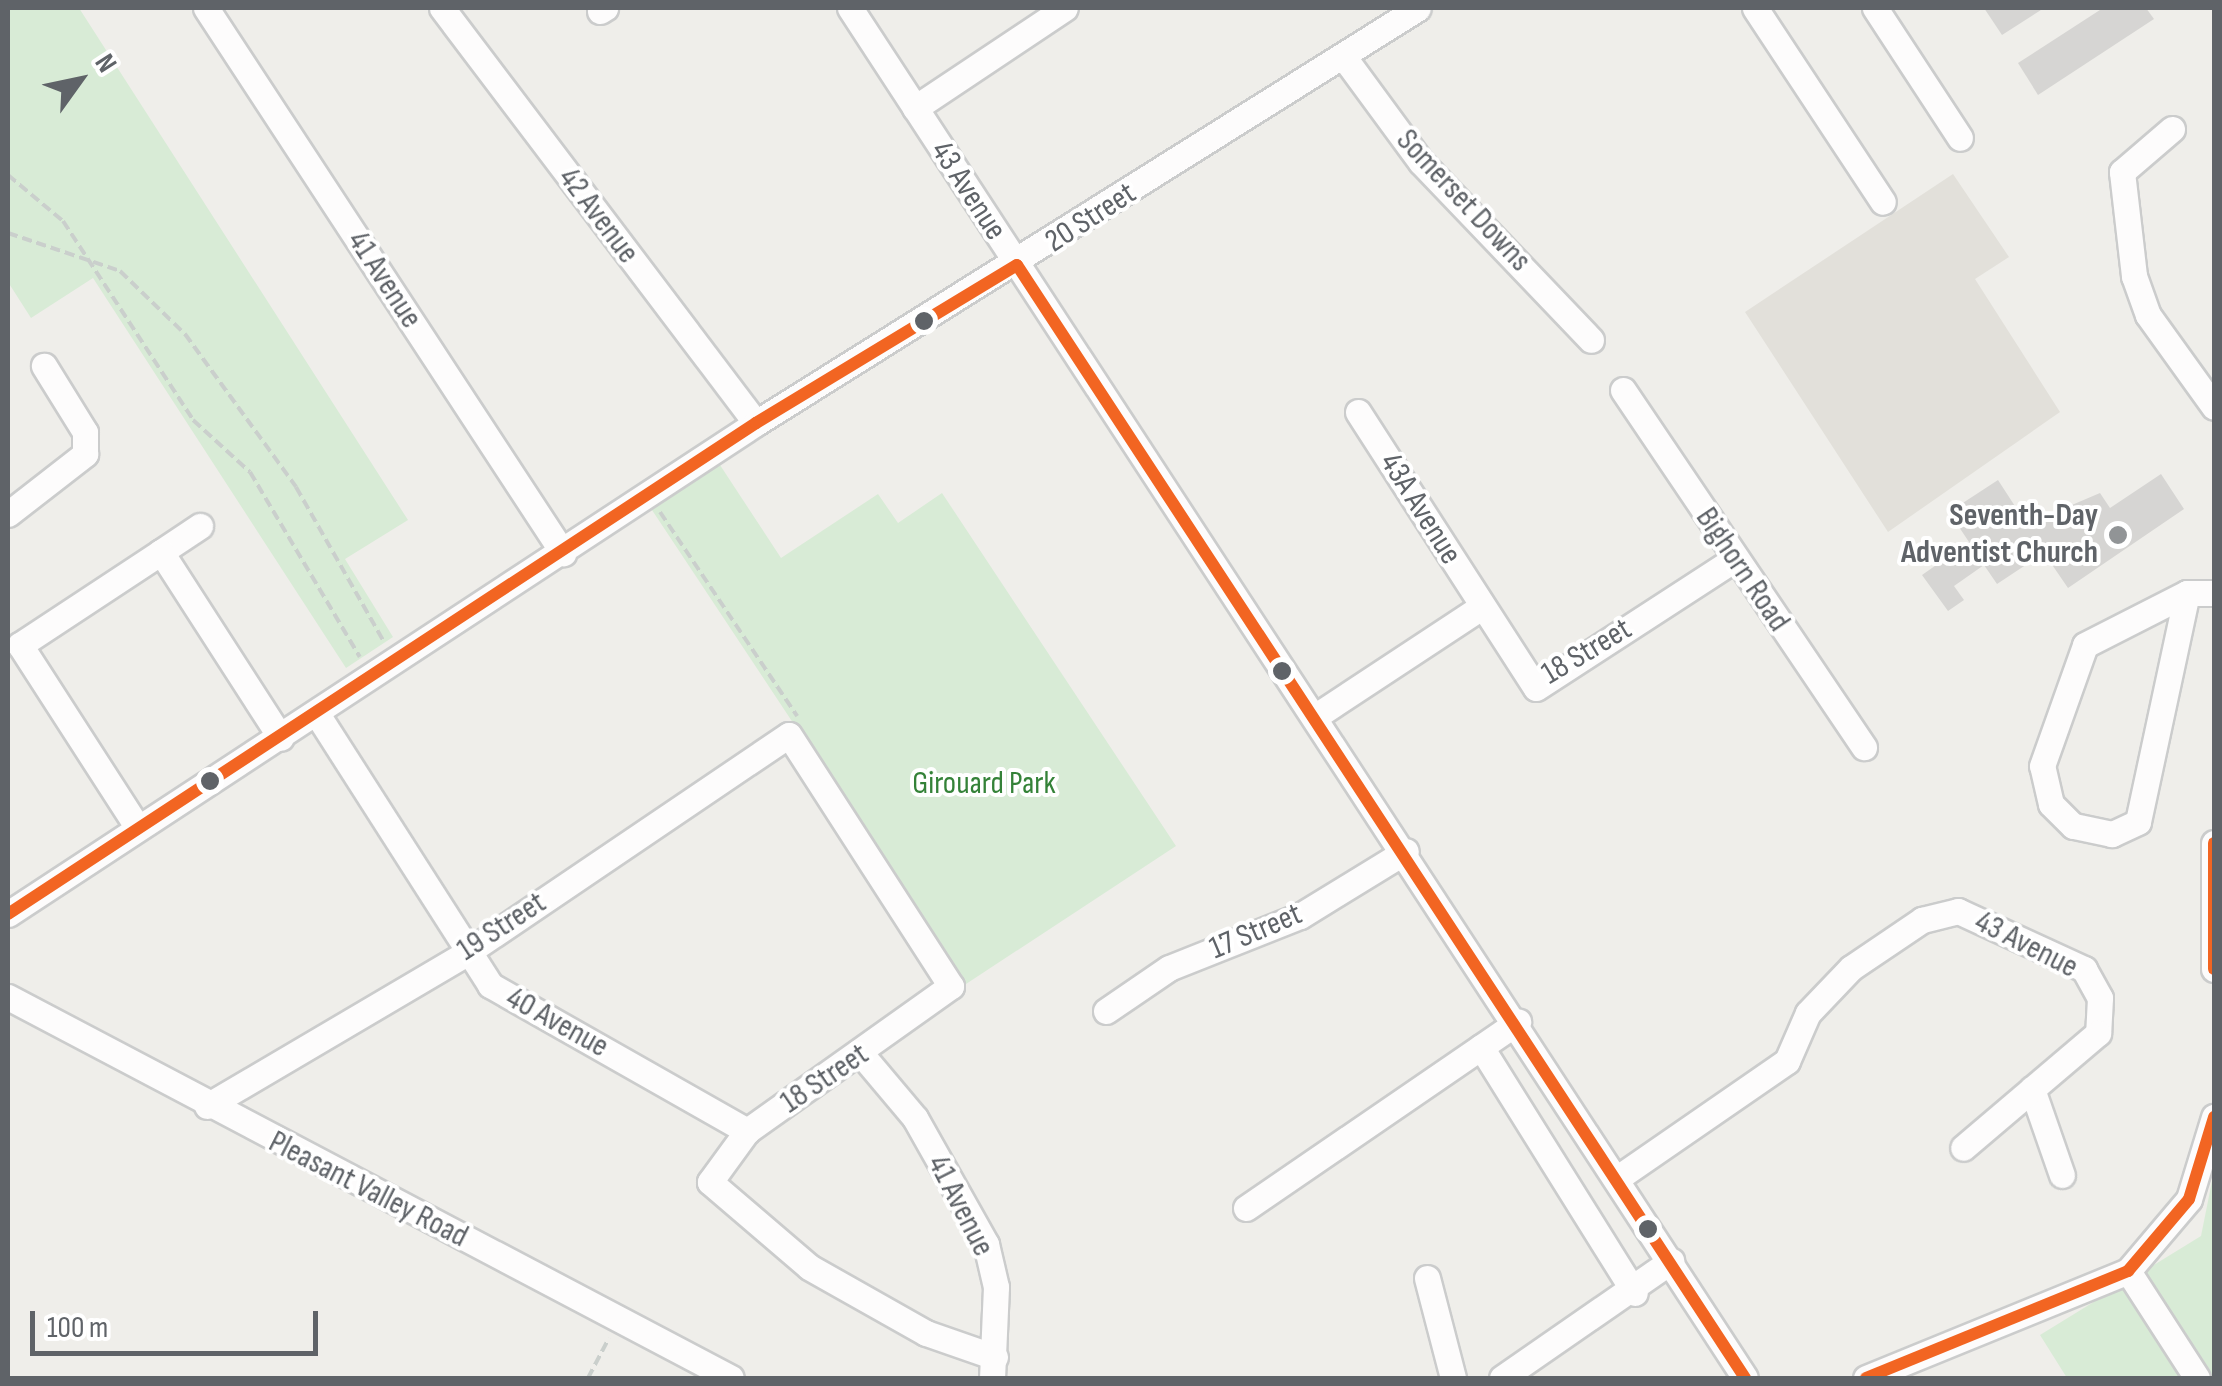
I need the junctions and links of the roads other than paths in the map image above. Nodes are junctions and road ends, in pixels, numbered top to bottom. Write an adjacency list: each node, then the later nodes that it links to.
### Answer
1 (206, 8): 23 (street, 41 Avenue)
2 (442, 8): 19 (street, 42 Avenue)
3 (850, 8): 9 (street, 43 Avenue)
4 (1065, 8): 9 (street)
5 (1418, 8): 8 (street, 20 Street)
6 (1755, 8): 12 (street)
7 (1875, 8): 11 (street)
8 (1343, 56): 13 (street, 20 Street); 14 (street, Somerset Downs)
9 (915, 108): 13 (street, 43 Avenue)
10 (2172, 129): 17 (street)
11 (1960, 138)
12 (1883, 202)
13 (1016, 265): 19 (street, 20 Street); 30 (street, 43 Avenue)
14 (1591, 340)
15 (44, 366): 20 (street)
16 (1623, 390): 24 (street, Bighorn Road)
17 (2214, 407)
18 (1358, 412): 27 (street, 43A Avenue)
19 (756, 423): 23 (street, 20 Street)
20 (8, 514)
21 (200, 526): 22 (street)
22 (161, 552): 28 (street); 31 (street)
23 (563, 553): 29 (street, 20 Street)
24 (1733, 560): 27 (street, 18 Street); 32 (street, Bighorn Road)
25 (2186, 592): 25 (street); 26 (street)
26 (2214, 592)
27 (1481, 607): 30 (street)
28 (14, 649): 33 (street)
29 (317, 714): 31 (street, 20 Street); 38 (street, 40 Avenue)
30 (1316, 716): 35 (street, 43 Avenue)
31 (281, 738): 33 (street, 20 Street)
32 (1864, 747)
33 (138, 828): 37 (street, 20 Street)
34 (2214, 843): 36 (street)
35 (1406, 852): 42 (street, 17 Street); 43 (street, 43 Avenue)
36 (2214, 875): 39 (street)
37 (8, 914)
38 (468, 952): 40 (street, 19 Street); 47 (street, 19 Street); 49 (street, 40 Avenue)
39 (2214, 969)
40 (951, 986): 45 (street, 18 Street)
41 (8, 998): 47 (street, Pleasant Valley Road)
42 (1106, 1012)
43 (1518, 1022): 44 (street); 52 (street, 43 Avenue)
44 (1482, 1047): 53 (street); 57 (street)
45 (862, 1055): 49 (street, 18 Street); 58 (street, 41 Avenue)
46 (2032, 1089): 50 (street, 43 Avenue); 51 (street); 52 (street, 43 Avenue)
47 (207, 1106): 59 (street, Pleasant Valley Road)
48 (2214, 1116): 55 (street)
49 (748, 1131): 58 (street, 18 Street)
50 (1963, 1148)
51 (2062, 1176)
52 (1619, 1178): 54 (street, 43 Avenue)
53 (1246, 1208)
54 (1672, 1261): 57 (street); 62 (street, 43 Avenue)
55 (2128, 1271): 63 (street); 64 (street)
56 (1427, 1278): 60 (street)
57 (1635, 1293): 61 (street)
58 (994, 1368)
59 (731, 1378)
60 (1453, 1378)
61 (1502, 1378)
62 (1745, 1378)
63 (1866, 1378)
64 (2197, 1378)

